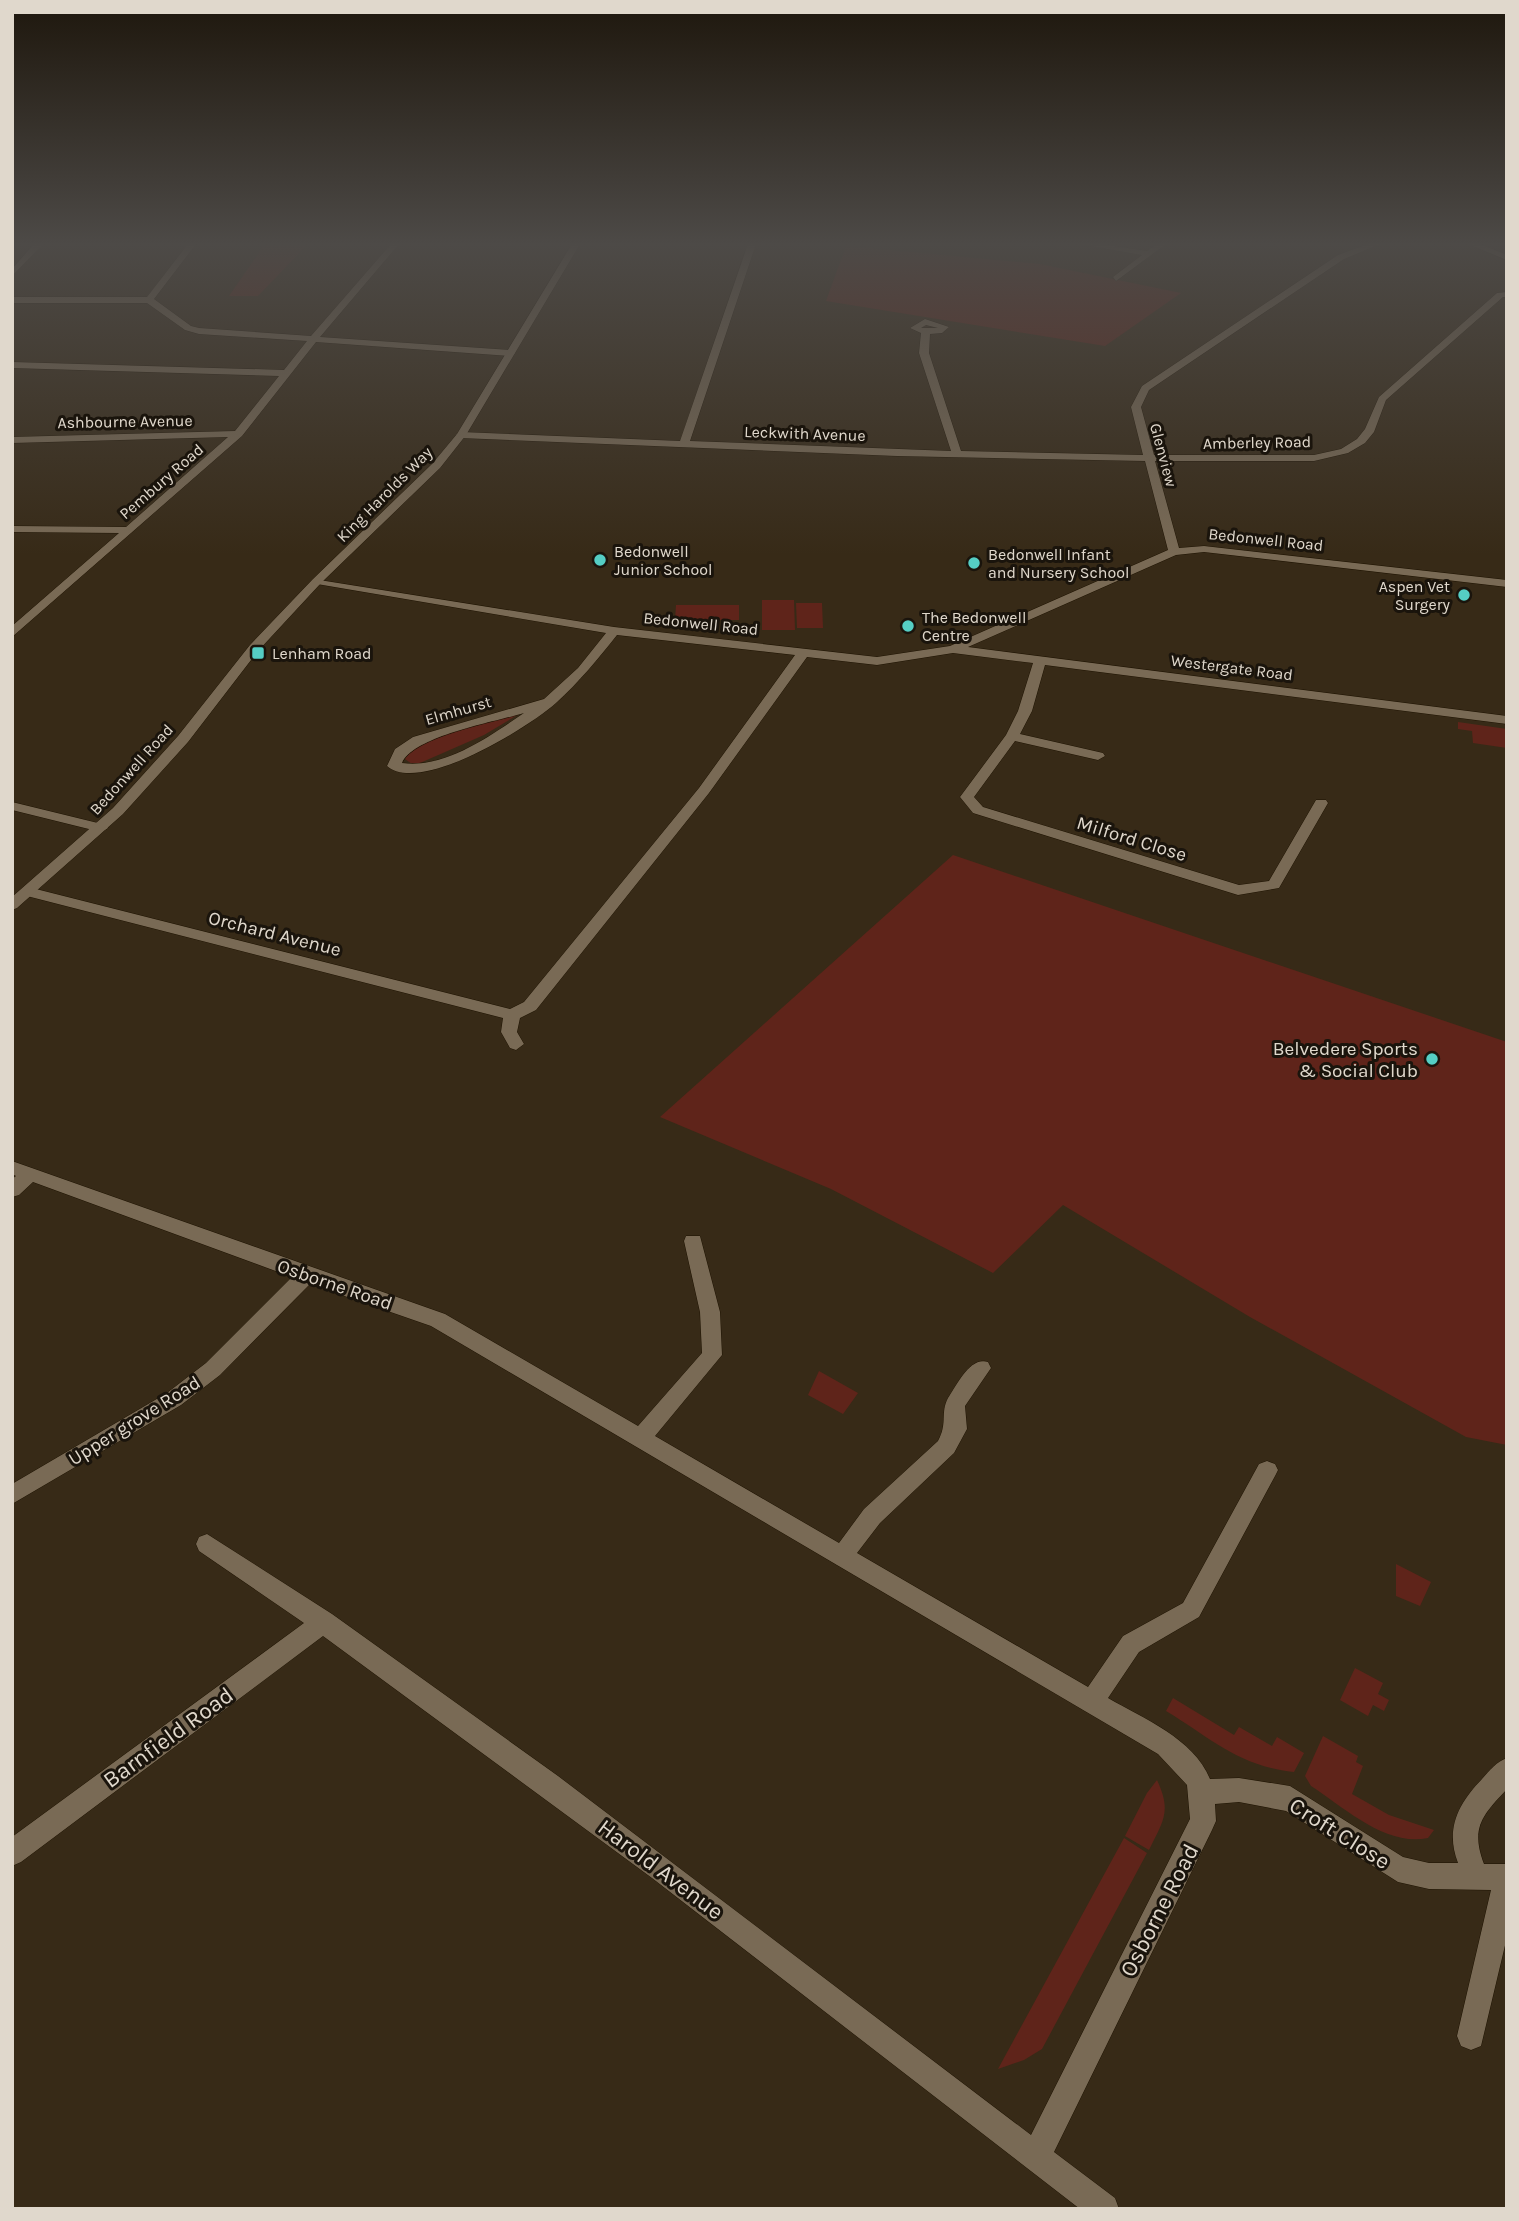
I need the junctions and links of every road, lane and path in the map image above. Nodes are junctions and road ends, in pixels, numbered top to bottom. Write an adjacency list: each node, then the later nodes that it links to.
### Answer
1 (307, 348): 10 (street, Pembury Road)
2 (440, 348): 8 (street)
3 (513, 348): 8 (street, King Harolds Way)
4 (717, 348): 14 (street)
5 (925, 348): 15 (street)
6 (1206, 348): 16 (street, Glenview)
7 (1440, 348): 16 (street, Amberley Road)
8 (510, 353): 12 (street, King Harolds Way)
9 (12, 365): 10 (street)
10 (288, 373): 11 (street, Pembury Road)
11 (238, 435): 13 (street, Ashbourne Avenue); 18 (street, Pembury Road)
12 (461, 435): 14 (street, Leckwith Avenue); 20 (street, King Harolds Way)
13 (12, 440)
14 (684, 444): 15 (street, Leckwith Avenue)
15 (957, 453): 16 (street, Leckwith Avenue)
16 (1148, 457): 19 (street, Glenview)
17 (12, 529): 18 (street)
18 (128, 530): 23 (street, Pembury Road)
19 (1174, 552): 21 (street, Bedonwell Road); 24 (street, Bedonwell Road)
20 (317, 581): 22 (street, Bedonwell Road); 33 (street, Bedonwell Road)
21 (1507, 584)
22 (614, 631): 25 (street, Bedonwell Road); 27 (street, Elmhurst)
23 (12, 633)
24 (953, 649): 25 (street, Bedonwell Road); 26 (street, Westergate Road)
25 (804, 652): 36 (street)
26 (1040, 661): 28 (street, Westergate Road); 29 (street, Milford Close)
27 (549, 702): 27 (street, Elmhurst)
28 (1507, 720)
29 (1012, 736): 30 (street); 31 (street, Milford Close)
30 (1098, 756)
31 (1321, 803)
32 (12, 806): 33 (street)
33 (101, 828): 34 (street, Bedonwell Road)
34 (28, 891): 35 (street, Bedonwell Road); 36 (street, Orchard Avenue)
35 (12, 905)
36 (512, 1015): 37 (street)
37 (516, 1044)
38 (22, 1170): 39 (street); 41 (street, Osborne Road)
39 (12, 1190)
40 (693, 1241): 43 (street)
41 (307, 1275): 43 (street, Osborne Road); 45 (street, Upper grove Road)
42 (981, 1368): 47 (street)
43 (642, 1437): 47 (street, Osborne Road)
44 (1267, 1470): 49 (street)
45 (12, 1495)
46 (207, 1544): 48 (street, Harold Avenue)
47 (843, 1555): 49 (street, Osborne Road)
48 (324, 1622): 52 (street, Barnfield Road); 56 (street, Harold Avenue)
49 (1091, 1702): 51 (street, Osborne Road)
50 (1507, 1770): 53 (street)
51 (1203, 1793): 53 (street, Croft Close); 56 (street, Osborne Road)
52 (12, 1853)
53 (1476, 1877): 54 (street, Croft Close)
54 (1507, 1877): 55 (street, Croft Close)
55 (1471, 2036)
56 (1036, 2156): 57 (street, Harold Avenue)
57 (1104, 2209)

